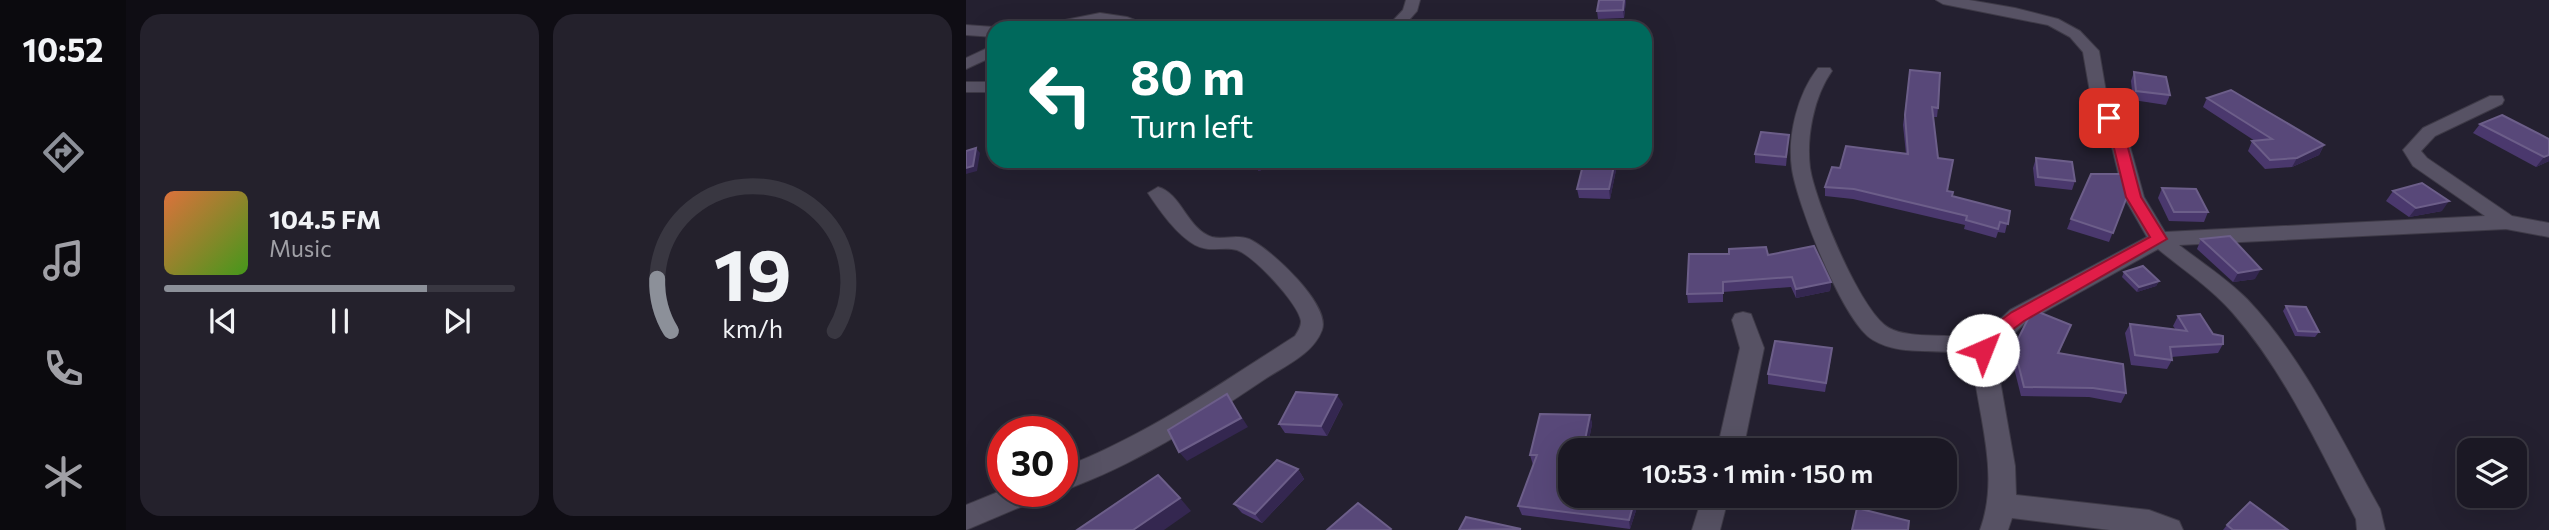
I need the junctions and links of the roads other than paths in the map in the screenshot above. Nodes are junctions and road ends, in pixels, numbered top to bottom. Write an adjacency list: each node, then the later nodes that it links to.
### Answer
1 (1119, 0): 4 (street)
2 (1413, 0): 7 (street)
3 (1943, 0): 19 (street)
4 (1096, 16): 5 (street); 6 (street)
5 (1077, 21)
6 (1130, 21)
7 (1401, 21)
8 (966, 30): 9 (street)
9 (987, 32)
10 (987, 54): 11 (street)
11 (966, 64)
12 (1824, 71): 21 (street)
13 (966, 87): 14 (street)
14 (987, 87)
15 (2497, 100): 17 (street)
16 (1158, 193): 23 (street)
17 (2506, 222): 18 (street); 19 (street)
18 (2549, 230)
19 (2159, 239): 21 (street); 30 (street)
20 (1744, 320): 22 (street)
21 (1983, 350): 26 (street)
22 (1733, 438)
23 (1078, 475)
24 (992, 507): 27 (street)
25 (1712, 508): 28 (street)
26 (1997, 517): 29 (street)
27 (966, 518)
28 (1706, 530)
29 (2169, 530)
30 (2371, 530)

